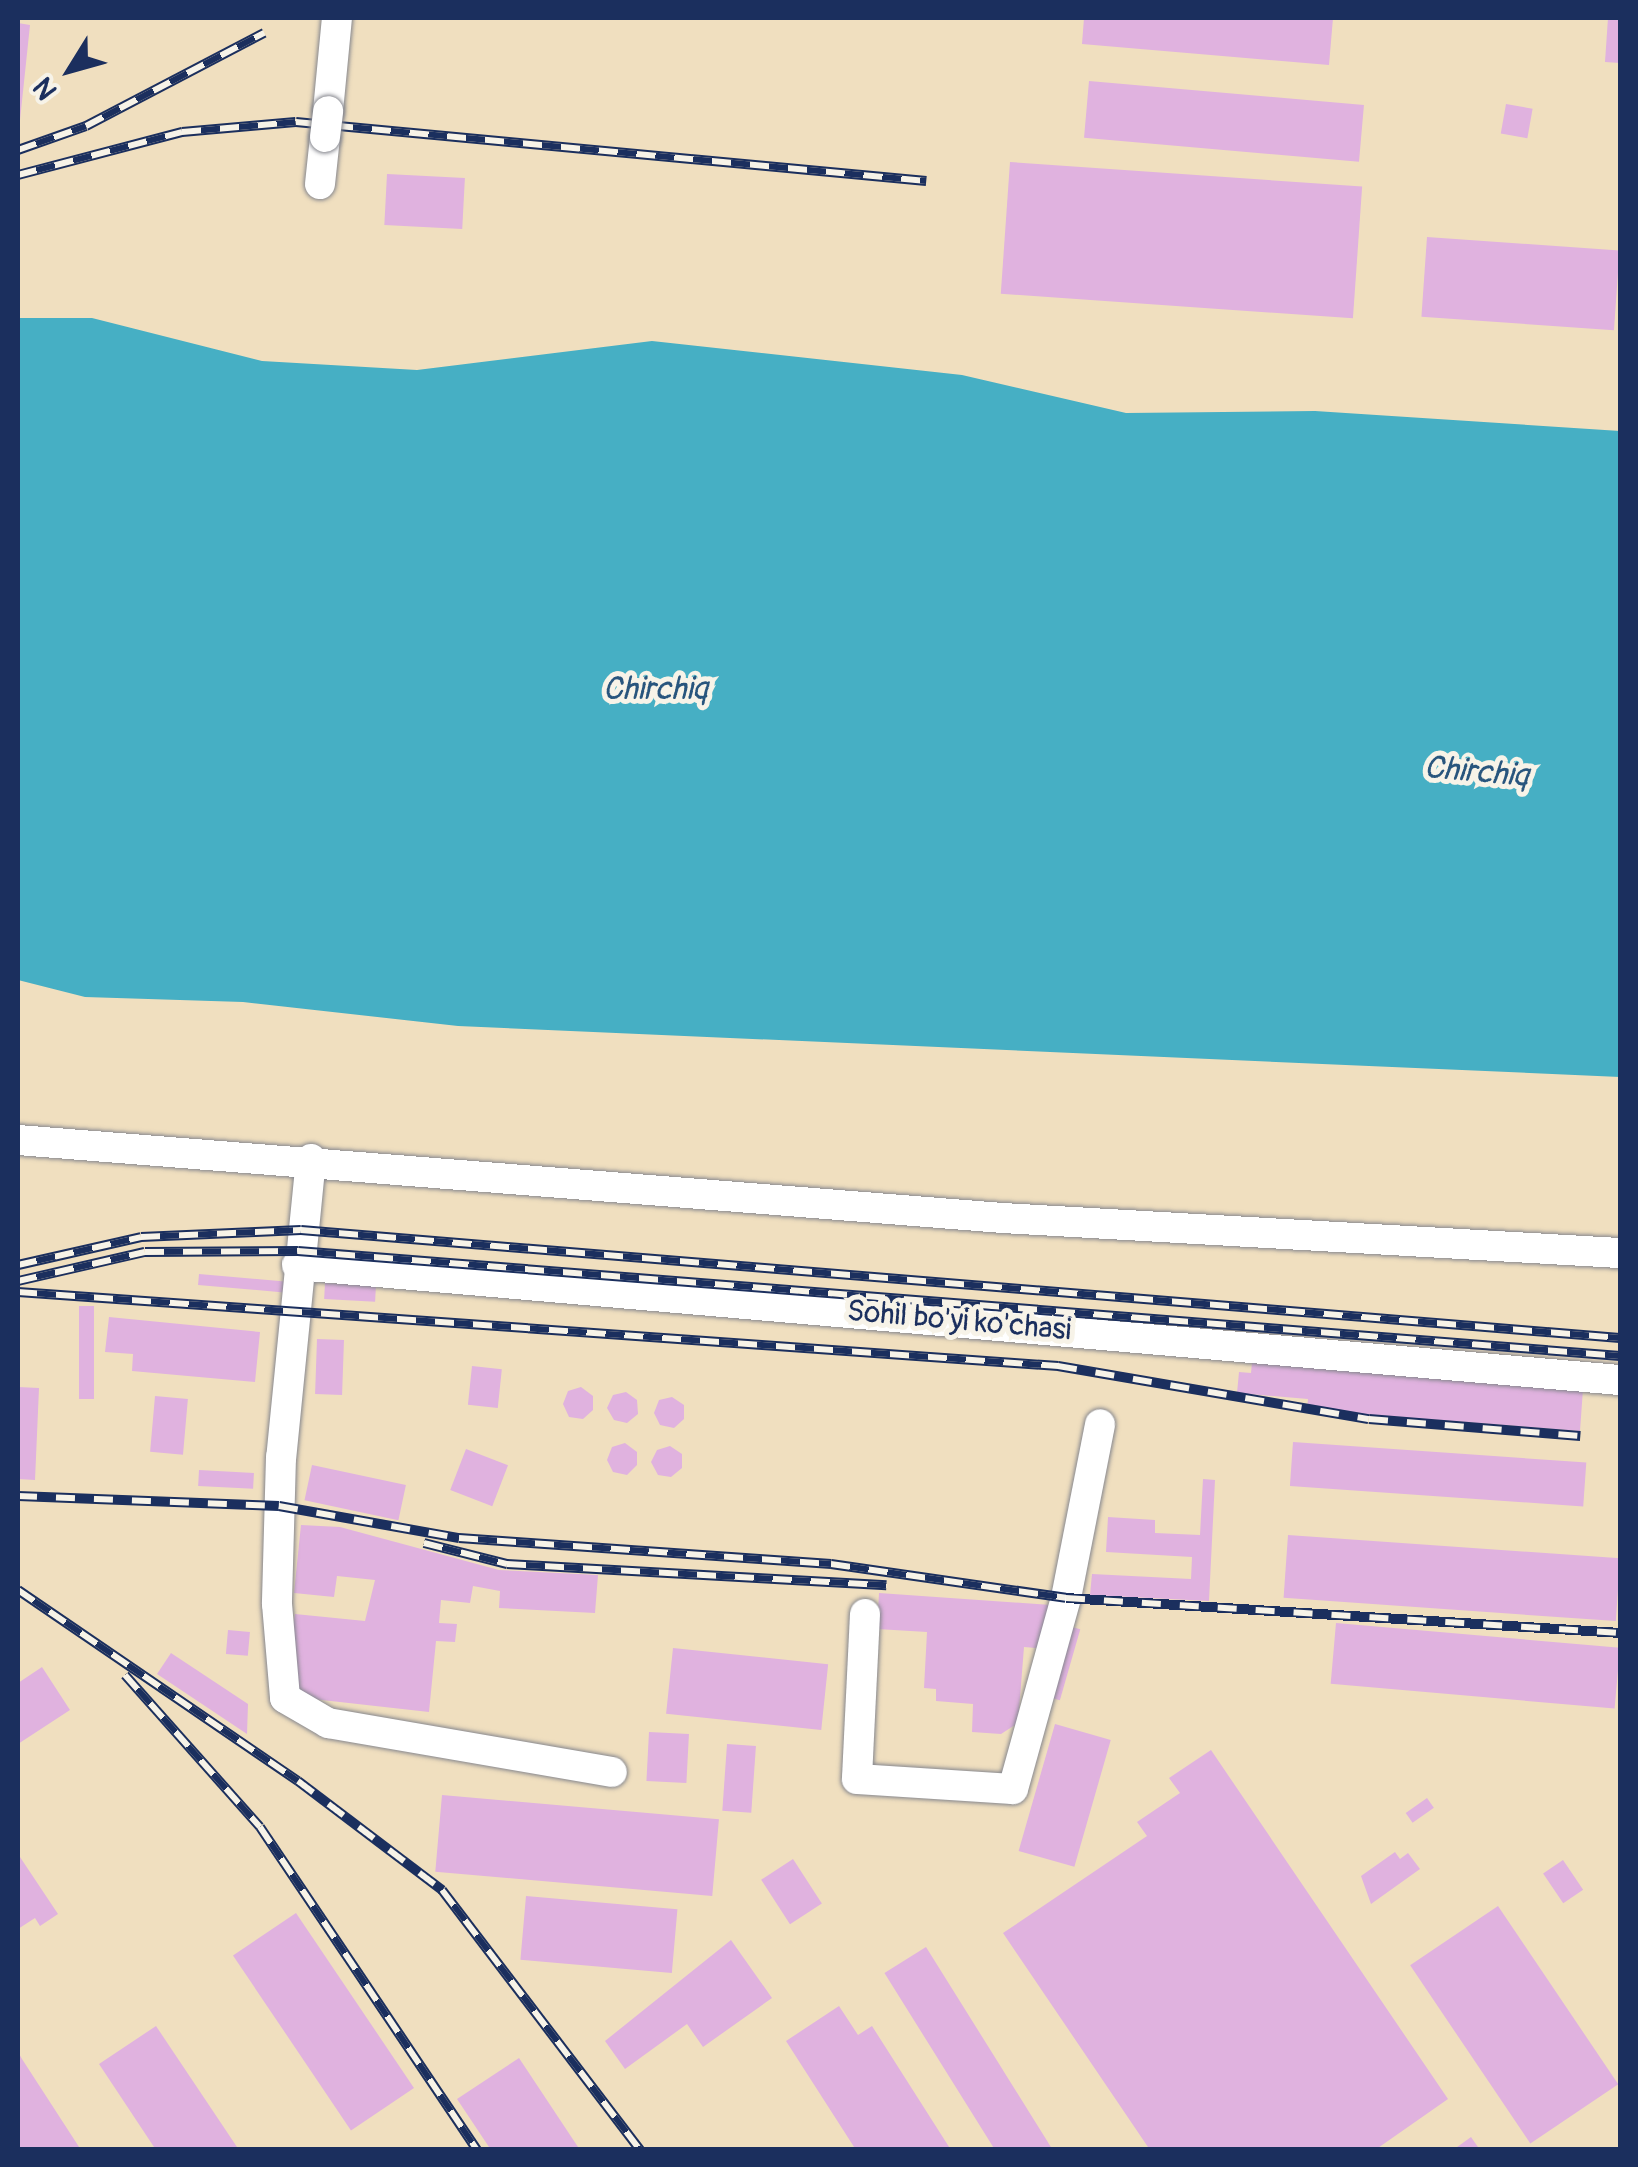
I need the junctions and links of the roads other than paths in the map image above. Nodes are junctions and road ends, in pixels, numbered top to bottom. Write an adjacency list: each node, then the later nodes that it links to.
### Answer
1 (337, 22): 2 (street)
2 (320, 184)
3 (18, 1140): 4 (street)
4 (312, 1159): 5 (street); 6 (street)
5 (1620, 1253)
6 (297, 1265): 7 (street, Sohil bo'yi ko'chasi); 10 (street)
7 (1620, 1380)
8 (1100, 1424): 9 (street)
9 (865, 1614)
10 (612, 1772)

